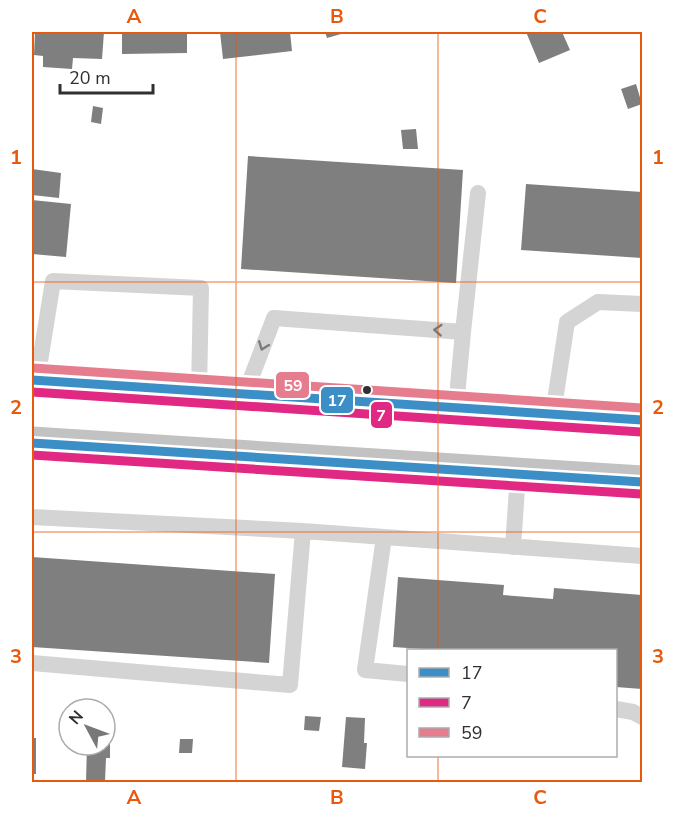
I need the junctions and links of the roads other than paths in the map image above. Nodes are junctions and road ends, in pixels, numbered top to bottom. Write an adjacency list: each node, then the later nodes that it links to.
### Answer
1 (478, 194): 3 (lane)
2 (642, 304): 8 (lane)
3 (463, 332): 6 (lane, one-way to 6); 7 (lane)
4 (34, 380): 5 (highway); 5 (lane)
5 (199, 391): 6 (highway)
6 (245, 394): 7 (highway)
7 (456, 407): 8 (highway)
8 (553, 414): 9 (highway)
9 (642, 420)
10 (32, 443): 11 (highway)
11 (518, 474): 12 (highway); 16 (lane)
12 (642, 482)
13 (32, 517): 14 (lane)
14 (303, 531): 15 (lane); 18 (lane)
15 (384, 537): 16 (lane); 19 (lane)
16 (513, 547): 17 (lane)
17 (642, 556)
18 (32, 663)
19 (407, 674)
20 (617, 709): 21 (lane)
21 (642, 717)

